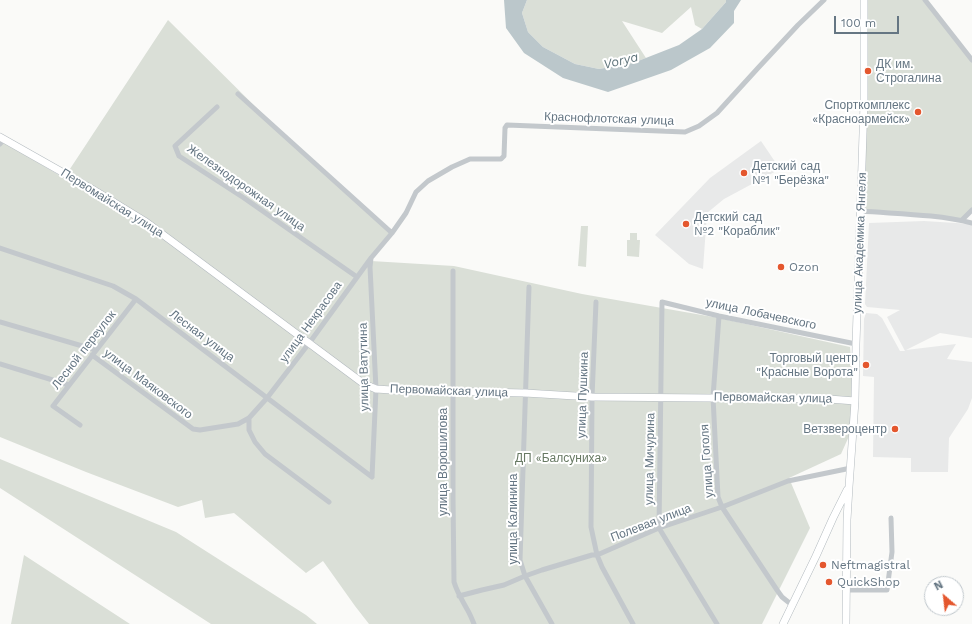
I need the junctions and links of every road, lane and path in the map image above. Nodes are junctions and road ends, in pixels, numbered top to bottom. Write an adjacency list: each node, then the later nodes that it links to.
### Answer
1 (824, 0): 7 (street, Краснофлотская улица)
2 (864, 0): 10 (street, улица Академика Янгеля)
3 (925, 0): 4 (street)
4 (972, 60)
5 (238, 94): 13 (street)
6 (217, 107): 17 (street, Железнодорожная улица)
7 (506, 125): 13 (street, улица Некрасова)
8 (1, 140): 24 (street, Первомайская улица)
9 (972, 210): 11 (street)
10 (861, 211): 11 (street); 25 (street, улица Академика Янгеля)
11 (962, 220): 12 (street)
12 (972, 223)
13 (392, 234): 15 (street, улица Некрасова)
14 (0, 248): 19 (street, Лесная улица)
15 (371, 258): 17 (street, улица Некрасова); 30 (street, улица Ватутина)
16 (453, 271): 31 (street, улица Ворошилова)
17 (357, 277): 24 (street, улица Некрасова)
18 (529, 287): 32 (street, улица Калинина)
19 (136, 299): 26 (street, Лесной переулок); 35 (street, Лесная улица)
20 (596, 302): 33 (street, улица Пушкина)
21 (662, 302): 22 (street, улица Лобачевского); 34 (street, улица Мичурина)
22 (719, 316): 25 (street, улица Лобачевского); 36 (street, улица Гоголя)
23 (0, 322): 26 (street, улица Маяковского)
24 (310, 342): 30 (street, Первомайская улица); 35 (street, улица Некрасова)
25 (856, 344): 37 (street, улица Академика Янгеля)
26 (96, 350): 27 (street, Лесной переулок)
27 (92, 355): 29 (street, Лесной переулок); 38 (street, улица Маяковского)
28 (0, 364): 29 (street)
29 (69, 385): 39 (street, Лесной переулок)
30 (376, 388): 31 (street, Первомайская улица); 41 (street, улица Ватутина)
31 (454, 391): 32 (street, Первомайская улица); 52 (street, улица Ворошилова)
32 (525, 393): 33 (street, Первомайская улица); 50 (street, улица Калинина)
33 (592, 397): 34 (street, Первомайская улица); 49 (street, улица Пушкина)
34 (661, 397): 36 (street, Первомайская улица); 48 (street, улица Мичурина)
35 (267, 398): 38 (street, улица Некрасова); 41 (street, Лесная улица)
36 (713, 398): 37 (street, Первомайская улица); 44 (street, улица Гоголя)
37 (855, 401): 40 (street, улица Академика Янгеля)
38 (249, 418): 43 (street)
39 (80, 425)
40 (851, 468): 42 (street, улица Академика Янгеля); 44 (street, Полевая улица)
41 (372, 477)
42 (849, 487): 45 (street); 47 (street, улица Академика Янгеля)
43 (329, 502)
44 (722, 507): 48 (street, Полевая улица); 53 (street, улица Гоголя)
45 (833, 518): 47 (street); 53 (street)
46 (892, 518): 51 (street)
47 (847, 520): 51 (street, улица Академика Янгеля)
48 (659, 528): 49 (street, Полевая улица); 57 (street)
49 (598, 555): 50 (street, Полевая улица); 56 (street, улица Пушкина)
50 (525, 576): 52 (street, Полевая улица); 55 (street, улица Калинина)
51 (847, 590): 59 (street, улица Академика Янгеля)
52 (459, 596): 54 (street, улица Ворошилова)
53 (792, 605): 58 (street)
54 (474, 624)
55 (552, 624)
56 (633, 624)
57 (717, 624)
58 (783, 624)
59 (846, 624)

